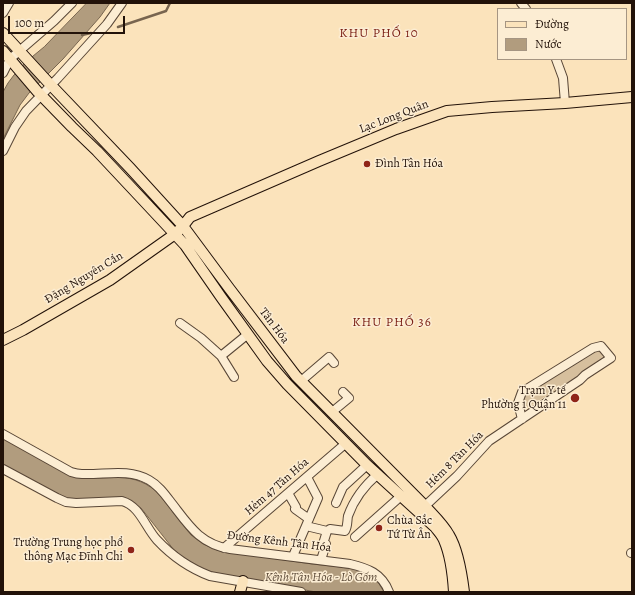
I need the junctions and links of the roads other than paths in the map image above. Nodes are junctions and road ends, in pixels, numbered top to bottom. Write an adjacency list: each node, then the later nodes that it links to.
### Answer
1 (9, 3): 4 (street)
2 (72, 3): 7 (street)
3 (122, 3): 11 (street)
4 (3, 13)
5 (3, 33): 7 (main road, Tân Hóa)
6 (3, 51): 9 (main road)
7 (22, 54): 9 (street); 11 (main road, Tân Hóa)
8 (556, 60): 14 (street)
9 (12, 62): 10 (street); 12 (main road)
10 (3, 73)
11 (49, 83): 12 (street); 16 (main road, Tân Hóa)
12 (39, 93): 15 (street); 17 (main road)
13 (632, 97): 14 (main road, Lạc Long Quân)
14 (565, 103): 16 (main road, Lạc Long Quân)
15 (3, 151)
16 (184, 226): 17 (main road, Lạc Long Quân); 24 (main road, Tân Hóa)
17 (175, 234): 19 (main road); 20 (main road, Đặng Nguyên Cẩn)
18 (180, 323): 21 (street)
19 (248, 334): 21 (street); 29 (main road)
20 (3, 340)
21 (221, 356): 23 (street)
22 (334, 364): 24 (street)
23 (234, 377)
24 (301, 381): 26 (main road, Tân Hóa)
25 (343, 392): 26 (street)
26 (332, 412): 37 (main road, Tân Hóa)
27 (522, 419): 27 (street, Hẻm 8 Tân Hóa); 37 (street, Hẻm 8 Tân Hóa)
28 (3, 434): 42 (street, Đường Kênh Tân Hóa)
29 (345, 444): 30 (main road); 33 (street, Hẻm 47 Tân Hóa)
30 (367, 465): 32 (main road); 36 (street)
31 (3, 469): 45 (street)
32 (378, 474): 35 (main road); 40 (street)
33 (307, 477): 34 (street, Hẻm 47 Tân Hóa); 38 (street)
34 (288, 493): 38 (street); 42 (street, Hẻm 47 Tân Hóa)
35 (401, 496): 39 (main road); 41 (street)
36 (336, 503)
37 (425, 506): 51 (main road, Tân Hóa)
38 (307, 523): 40 (street); 43 (street)
39 (435, 527): 49 (main road); 50 (main road)
40 (327, 531): 44 (street)
41 (355, 537)
42 (224, 548): 43 (street, Đường Kênh Tân Hóa)
43 (293, 556): 44 (street, Đường Kênh Tân Hóa)
44 (321, 560): 48 (street, Đường Kênh Tân Hóa)
45 (243, 581): 46 (main road); 47 (street)
46 (240, 592)
47 (301, 592)
48 (389, 592)
49 (447, 592)
50 (454, 592)
51 (464, 592)

